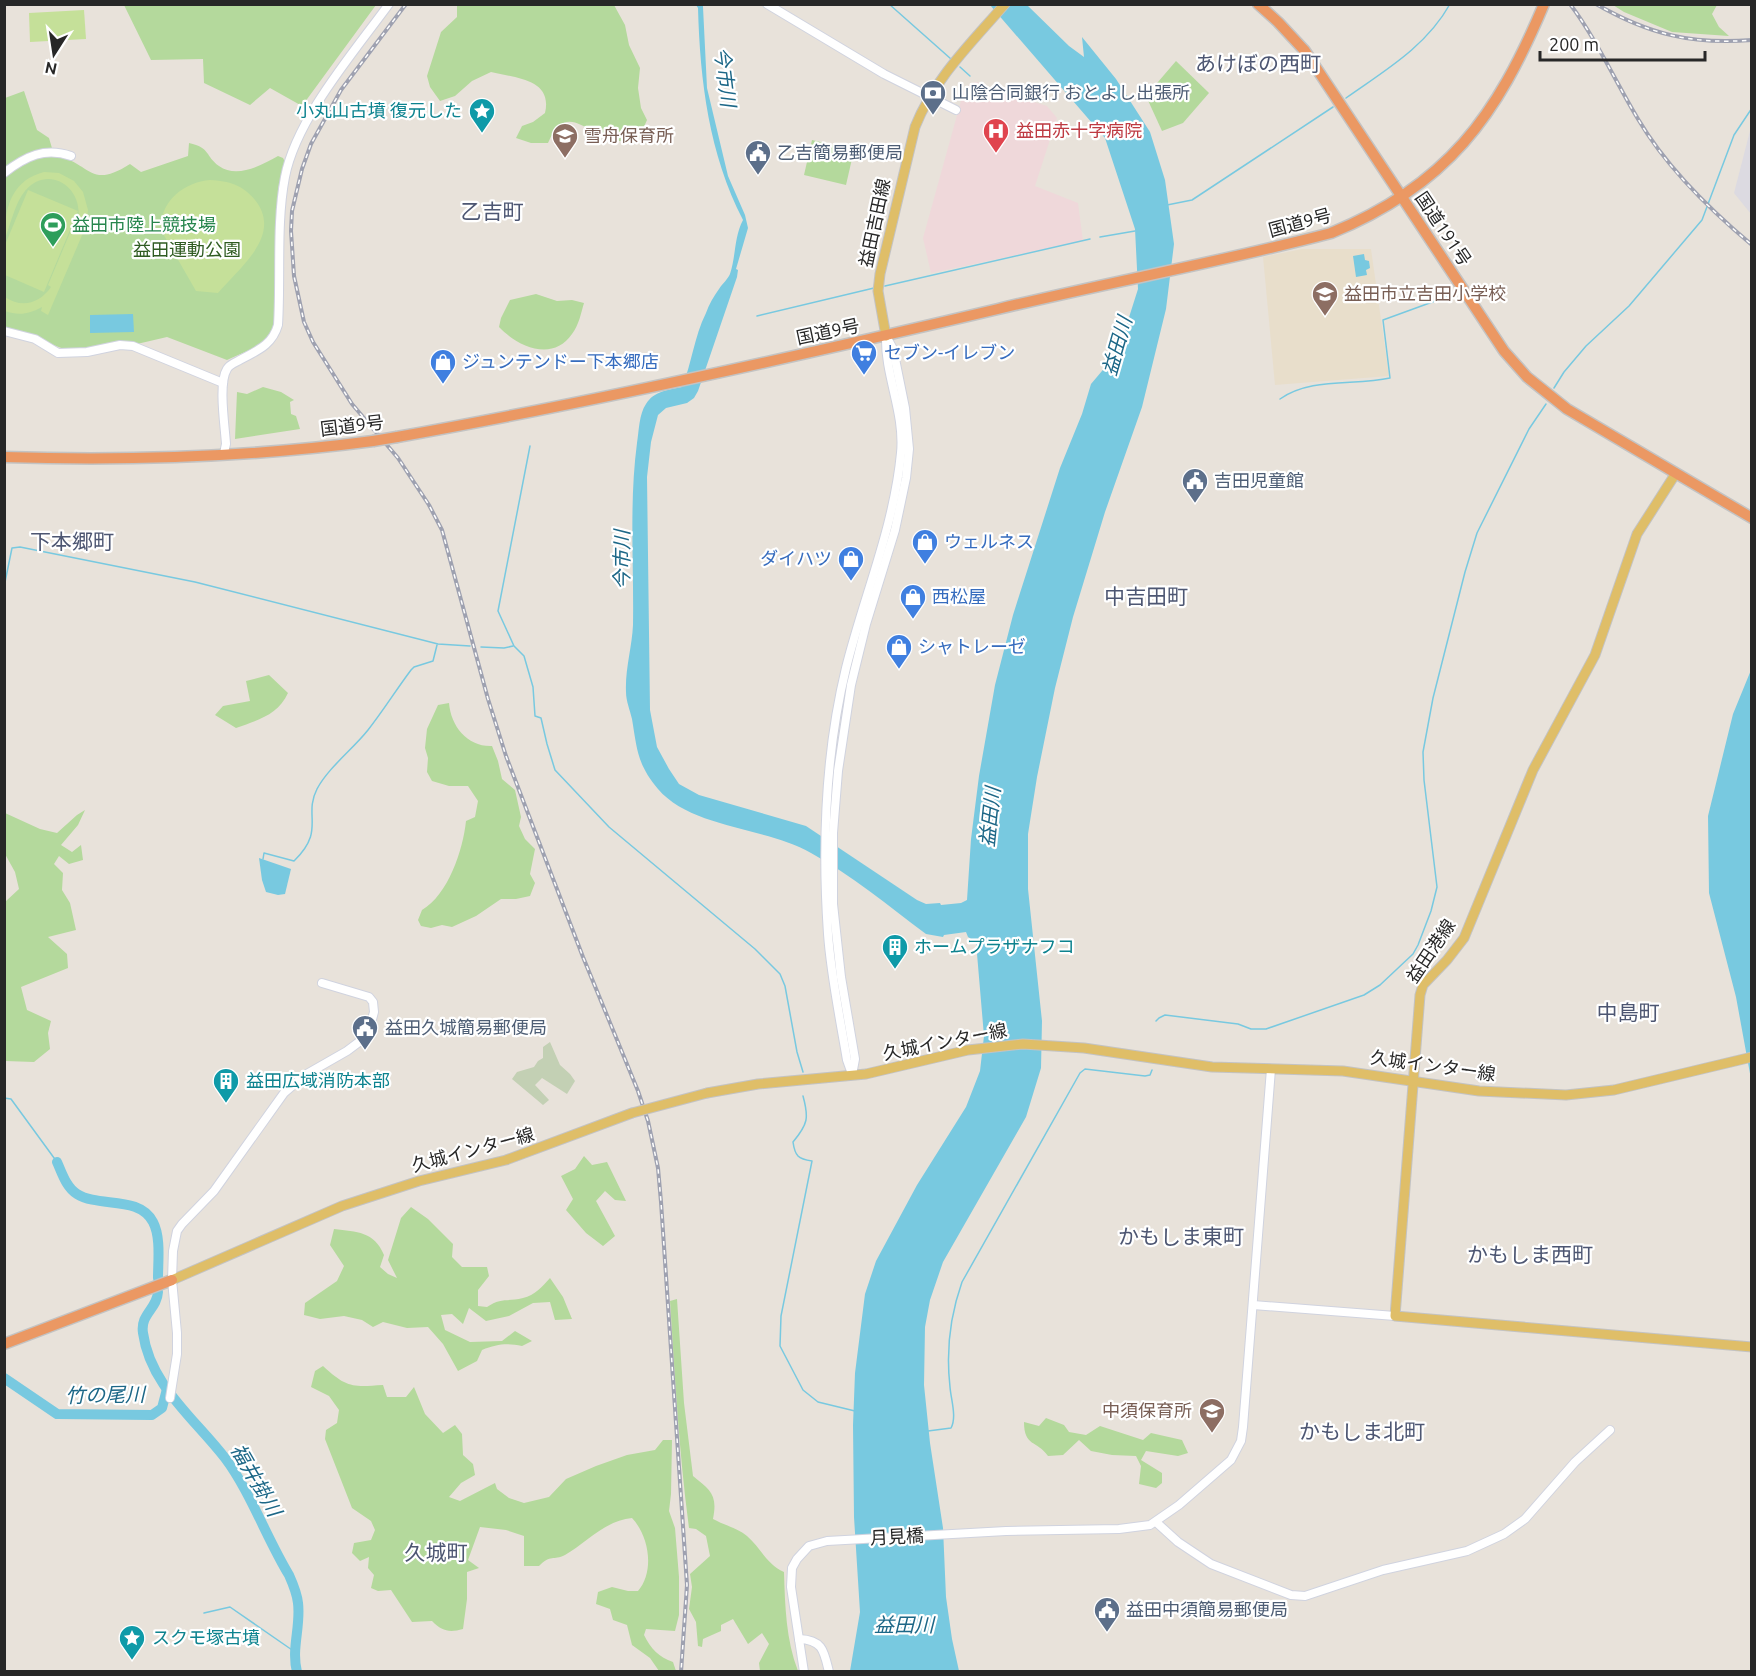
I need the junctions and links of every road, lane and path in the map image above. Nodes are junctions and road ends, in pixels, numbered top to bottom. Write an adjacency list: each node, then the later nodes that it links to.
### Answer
1 (389, 4): 13 (street)
2 (768, 4): 6 (street)
3 (1005, 4): 6 (main road, 益田吉田線)
4 (1258, 4): 10 (highway, 国道191号)
5 (1544, 4): 10 (highway, 国道9号)
6 (929, 97): 7 (street); 12 (main road, 益田吉田線)
7 (956, 110)
8 (71, 156): 9 (street)
9 (4, 173)
10 (1401, 197): 12 (highway, 国道9号); 16 (highway, 国道191号)
11 (4, 331): 13 (street)
12 (886, 336): 14 (highway, 国道9号, bridge); 21 (street)
13 (223, 383): 14 (street)
14 (224, 453): 15 (highway, 国道9号)
15 (4, 457)
16 (1676, 473): 17 (highway, 国道191号); 22 (main road, 益田港線)
17 (1752, 518)
18 (322, 983): 23 (street)
19 (1752, 1057): 22 (main road, 久城インター線)
20 (1271, 1069): 21 (main road, 久城インター線); 22 (main road, 久城インター線); 24 (street)
21 (852, 1075): 23 (main road, 久城インター線, bridge)
22 (1413, 1080): 25 (main road, 益田港線)
23 (172, 1280): 26 (highway); 28 (street)
24 (1253, 1305): 25 (street); 30 (street)
25 (1395, 1316): 27 (main road)
26 (4, 1344)
27 (1752, 1347)
28 (170, 1398)
29 (1610, 1430): 30 (street)
30 (1156, 1522): 31 (street, 月見橋)
31 (799, 1639): 32 (street, 月見橋); 33 (street)
32 (804, 1671)
33 (829, 1671)

